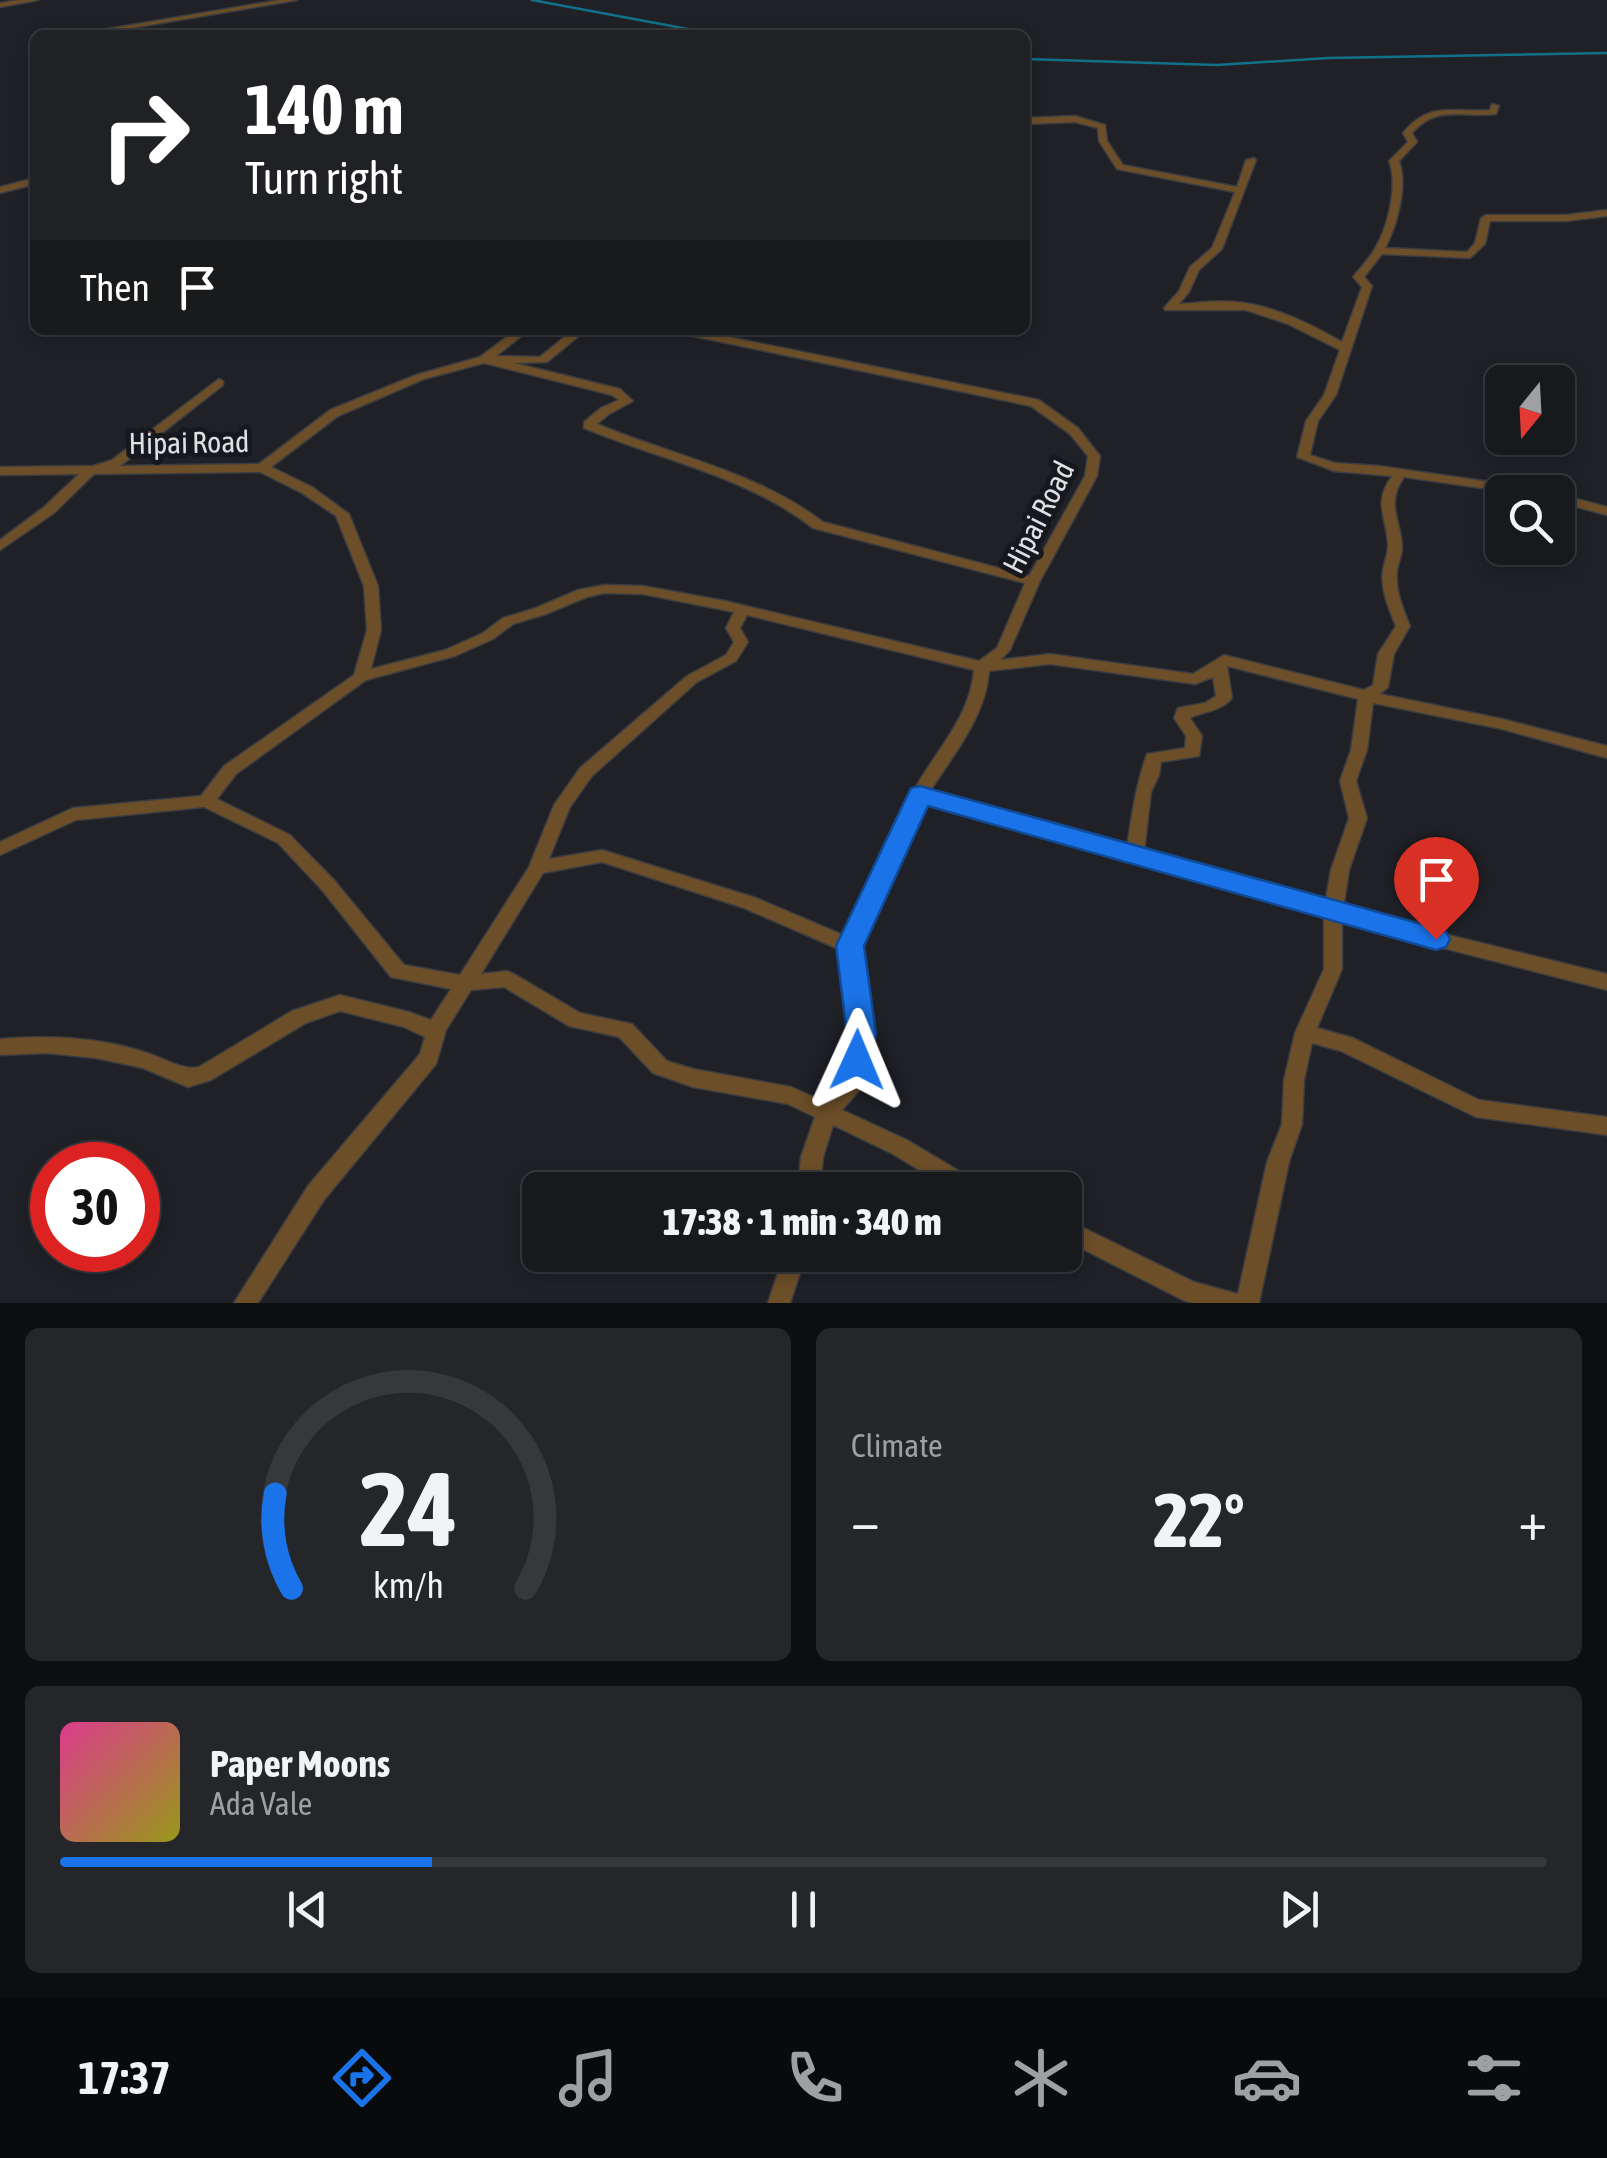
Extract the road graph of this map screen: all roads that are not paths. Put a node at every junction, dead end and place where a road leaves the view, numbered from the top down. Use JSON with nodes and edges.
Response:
{"nodes":[{"id":1,"x":34,"y":0,"type":"edge"},
{"id":2,"x":292,"y":0,"type":"edge"},
{"id":3,"x":0,"y":5,"type":"edge"},
{"id":4,"x":70,"y":24,"type":"dead end"},
{"id":5,"x":72,"y":30,"type":"edge"},
{"id":6,"x":105,"y":30,"type":"edge"},
{"id":7,"x":1496,"y":106,"type":"dead end"},
{"id":8,"x":1030,"y":121,"type":"edge"},
{"id":9,"x":1251,"y":160,"type":"dead end"},
{"id":10,"x":30,"y":182,"type":"edge"},
{"id":11,"x":0,"y":190,"type":"edge"},
{"id":12,"x":1240,"y":190,"type":"junction"},
{"id":13,"x":1607,"y":213,"type":"edge"},
{"id":14,"x":1381,"y":251,"type":"junction"},
{"id":15,"x":516,"y":335,"type":"edge"},
{"id":16,"x":574,"y":335,"type":"edge"},
{"id":17,"x":703,"y":335,"type":"edge"},
{"id":18,"x":1346,"y":349,"type":"junction"},
{"id":19,"x":484,"y":359,"type":"junction"},
{"id":20,"x":218,"y":383,"type":"dead end"},
{"id":21,"x":262,"y":468,"type":"junction"},
{"id":22,"x":0,"y":471,"type":"edge"},
{"id":23,"x":90,"y":471,"type":"junction"},
{"id":24,"x":1401,"y":473,"type":"junction"},
{"id":25,"x":1485,"y":485,"type":"edge"},
{"id":26,"x":1575,"y":503,"type":"edge"},
{"id":27,"x":1607,"y":512,"type":"edge"},
{"id":28,"x":0,"y":546,"type":"edge"},
{"id":29,"x":1032,"y":581,"type":"junction"},
{"id":30,"x":743,"y":609,"type":"junction"},
{"id":31,"x":1219,"y":666,"type":"junction"},
{"id":32,"x":982,"y":668,"type":"junction"},
{"id":33,"x":361,"y":676,"type":"junction"},
{"id":34,"x":1366,"y":696,"type":"junction"},
{"id":35,"x":1607,"y":752,"type":"edge"},
{"id":36,"x":920,"y":794,"type":"junction"},
{"id":37,"x":206,"y":801,"type":"junction"},
{"id":38,"x":0,"y":848,"type":"edge"},
{"id":39,"x":1135,"y":856,"type":"junction"},
{"id":40,"x":536,"y":868,"type":"junction"},
{"id":41,"x":1332,"y":913,"type":"junction"},
{"id":42,"x":850,"y":946,"type":"junction"},
{"id":43,"x":1607,"y":982,"type":"edge"},
{"id":44,"x":463,"y":983,"type":"junction"},
{"id":45,"x":436,"y":1028,"type":"junction"},
{"id":46,"x":1305,"y":1033,"type":"junction"},
{"id":47,"x":0,"y":1047,"type":"edge"},
{"id":48,"x":827,"y":1112,"type":"junction"},
{"id":49,"x":1607,"y":1126,"type":"edge"},
{"id":50,"x":811,"y":1172,"type":"edge"},
{"id":51,"x":942,"y":1172,"type":"edge"},
{"id":52,"x":1082,"y":1238,"type":"edge"},
{"id":53,"x":789,"y":1272,"type":"edge"},
{"id":54,"x":244,"y":1303,"type":"edge"},
{"id":55,"x":779,"y":1303,"type":"edge"},
{"id":56,"x":1233,"y":1303,"type":"edge"},
{"id":57,"x":1248,"y":1303,"type":"edge"}],
"edges":[{"from":1,"to":3,"type":"street"},
{"from":2,"to":6,"type":"street"},
{"from":4,"to":5,"type":"street"},
{"from":7,"to":14,"type":"street"},
{"from":8,"to":12,"type":"street"},
{"from":9,"to":12,"type":"street"},
{"from":10,"to":11,"type":"street"},
{"from":12,"to":18,"type":"street"},
{"from":13,"to":14,"type":"street"},
{"from":14,"to":18,"type":"street"},
{"from":15,"to":19,"type":"street"},
{"from":16,"to":19,"type":"street","name":"Hipai Road"},
{"from":17,"to":29,"type":"street","name":"Hipai Road"},
{"from":18,"to":24,"type":"street"},
{"from":19,"to":21,"type":"street","name":"Hipai Road"},
{"from":19,"to":29,"type":"street"},
{"from":20,"to":23,"type":"street"},
{"from":21,"to":23,"type":"street","name":"Hipai Road"},
{"from":21,"to":33,"type":"street"},
{"from":22,"to":23,"type":"street","name":"Hipai Road"},
{"from":23,"to":28,"type":"street"},
{"from":24,"to":25,"type":"street"},
{"from":24,"to":34,"type":"street"},
{"from":26,"to":27,"type":"street"},
{"from":29,"to":32,"type":"street","name":"Hipai Road"},
{"from":30,"to":32,"type":"street"},
{"from":30,"to":33,"type":"street"},
{"from":30,"to":40,"type":"street"},
{"from":31,"to":32,"type":"street"},
{"from":31,"to":34,"type":"street"},
{"from":31,"to":39,"type":"street"},
{"from":32,"to":36,"type":"street","name":"Hipai Road"},
{"from":33,"to":37,"type":"street"},
{"from":34,"to":35,"type":"street"},
{"from":34,"to":41,"type":"street"},
{"from":36,"to":39,"type":"street"},
{"from":36,"to":42,"type":"street","name":"Hipai Road"},
{"from":37,"to":38,"type":"street"},
{"from":37,"to":44,"type":"street"},
{"from":39,"to":41,"type":"street"},
{"from":40,"to":42,"type":"street"},
{"from":40,"to":44,"type":"street"},
{"from":41,"to":43,"type":"street"},
{"from":41,"to":46,"type":"street"},
{"from":42,"to":48,"type":"street"},
{"from":44,"to":45,"type":"street"},
{"from":44,"to":48,"type":"street"},
{"from":45,"to":47,"type":"street"},
{"from":45,"to":54,"type":"street"},
{"from":46,"to":49,"type":"street"},
{"from":46,"to":57,"type":"street"},
{"from":48,"to":50,"type":"street"},
{"from":48,"to":51,"type":"street"},
{"from":52,"to":56,"type":"street"},
{"from":53,"to":55,"type":"street"}]}
